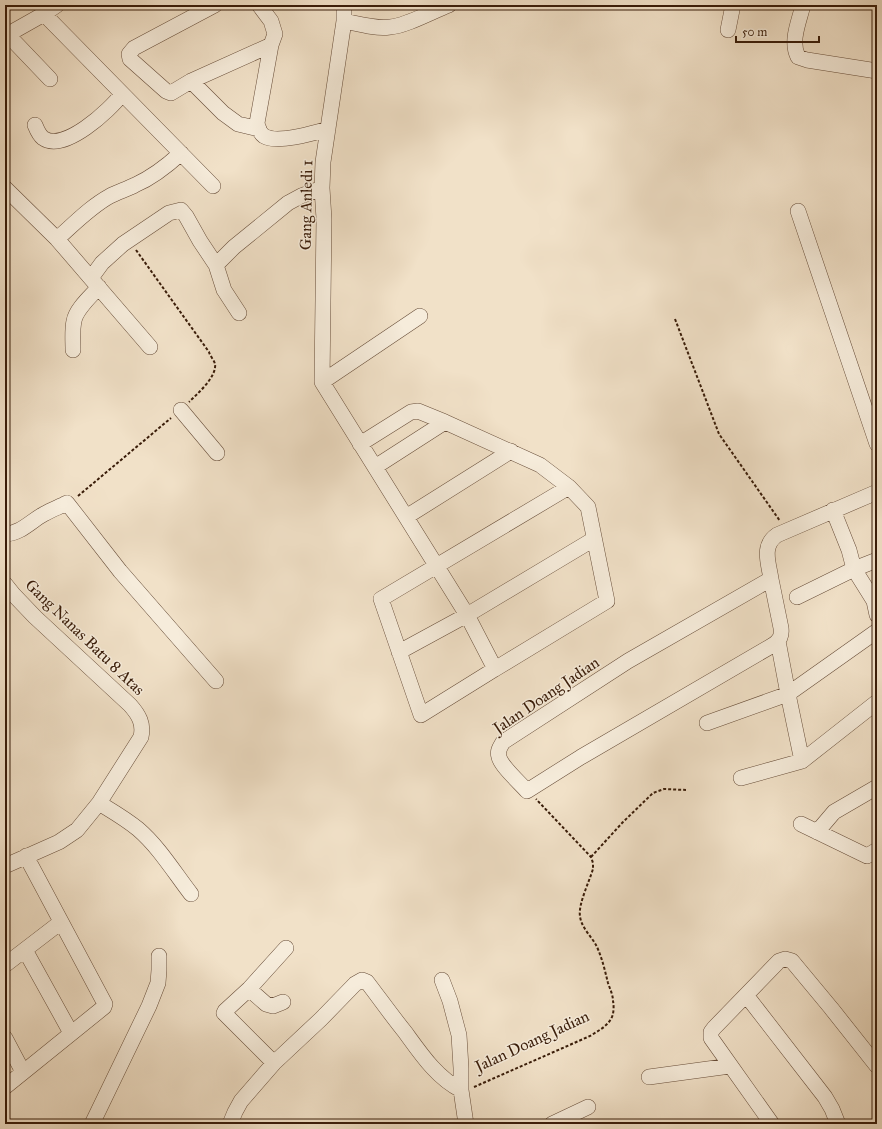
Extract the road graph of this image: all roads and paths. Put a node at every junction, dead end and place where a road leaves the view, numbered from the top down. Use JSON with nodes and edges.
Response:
{"nodes":[{"id":1,"x":57,"y":5,"type":"edge"},
{"id":2,"x":215,"y":5,"type":"edge"},
{"id":3,"x":259,"y":5,"type":"edge"},
{"id":4,"x":344,"y":5,"type":"edge"},
{"id":5,"x":449,"y":5,"type":"edge"},
{"id":6,"x":733,"y":5,"type":"edge"},
{"id":7,"x":803,"y":5,"type":"edge"},
{"id":8,"x":44,"y":14,"type":"junction"},
{"id":9,"x":344,"y":21,"type":"junction"},
{"id":10,"x":728,"y":30,"type":"dead end"},
{"id":11,"x":6,"y":35,"type":"edge"},
{"id":12,"x":271,"y":45,"type":"junction"},
{"id":13,"x":877,"y":71,"type":"edge"},
{"id":14,"x":50,"y":79,"type":"dead end"},
{"id":15,"x":191,"y":81,"type":"junction"},
{"id":16,"x":122,"y":94,"type":"junction"},
{"id":17,"x":35,"y":125,"type":"dead end"},
{"id":18,"x":259,"y":129,"type":"junction"},
{"id":19,"x":328,"y":129,"type":"junction"},
{"id":20,"x":180,"y":153,"type":"junction"},
{"id":21,"x":213,"y":186,"type":"dead end"},
{"id":22,"x":5,"y":188,"type":"edge"},
{"id":23,"x":322,"y":188,"type":"junction"},
{"id":24,"x":798,"y":212,"type":"dead end"},
{"id":25,"x":57,"y":239,"type":"junction"},
{"id":26,"x":129,"y":240,"type":"junction"},
{"id":27,"x":216,"y":265,"type":"junction"},
{"id":28,"x":95,"y":283,"type":"junction"},
{"id":29,"x":239,"y":313,"type":"dead end"},
{"id":30,"x":420,"y":316,"type":"dead end"},
{"id":31,"x":675,"y":319,"type":"dead end"},
{"id":32,"x":150,"y":347,"type":"dead end"},
{"id":33,"x":73,"y":350,"type":"dead end"},
{"id":34,"x":322,"y":382,"type":"junction"},
{"id":35,"x":181,"y":410,"type":"junction"},
{"id":36,"x":445,"y":422,"type":"junction"},
{"id":37,"x":360,"y":444,"type":"junction"},
{"id":38,"x":877,"y":444,"type":"edge"},
{"id":39,"x":511,"y":451,"type":"junction"},
{"id":40,"x":217,"y":453,"type":"dead end"},
{"id":41,"x":375,"y":467,"type":"junction"},
{"id":42,"x":570,"y":487,"type":"junction"},
{"id":43,"x":877,"y":492,"type":"edge"},
{"id":44,"x":66,"y":503,"type":"junction"},
{"id":45,"x":833,"y":510,"type":"junction"},
{"id":46,"x":406,"y":517,"type":"junction"},
{"id":47,"x":781,"y":523,"type":"dead end"},
{"id":48,"x":5,"y":534,"type":"edge"},
{"id":49,"x":594,"y":540,"type":"junction"},
{"id":50,"x":877,"y":560,"type":"edge"},
{"id":51,"x":436,"y":566,"type":"junction"},
{"id":52,"x":854,"y":570,"type":"junction"},
{"id":53,"x":772,"y":579,"type":"junction"},
{"id":54,"x":5,"y":584,"type":"edge"},
{"id":55,"x":797,"y":596,"type":"dead end"},
{"id":56,"x":876,"y":605,"type":"edge"},
{"id":57,"x":467,"y":615,"type":"junction"},
{"id":58,"x":877,"y":631,"type":"edge"},
{"id":59,"x":778,"y":641,"type":"junction"},
{"id":60,"x":399,"y":652,"type":"junction"},
{"id":61,"x":495,"y":669,"type":"junction"},
{"id":62,"x":216,"y":681,"type":"dead end"},
{"id":63,"x":788,"y":694,"type":"junction"},
{"id":64,"x":877,"y":702,"type":"edge"},
{"id":65,"x":707,"y":723,"type":"dead end"},
{"id":66,"x":802,"y":761,"type":"junction"},
{"id":67,"x":741,"y":778,"type":"dead end"},
{"id":68,"x":877,"y":787,"type":"edge"},
{"id":69,"x":686,"y":790,"type":"dead end"},
{"id":70,"x":527,"y":791,"type":"junction"},
{"id":71,"x":99,"y":803,"type":"junction"},
{"id":72,"x":801,"y":824,"type":"dead end"},
{"id":73,"x":817,"y":832,"type":"junction"},
{"id":74,"x":877,"y":850,"type":"edge"},
{"id":75,"x":26,"y":856,"type":"junction"},
{"id":76,"x":591,"y":857,"type":"junction"},
{"id":77,"x":5,"y":866,"type":"edge"},
{"id":78,"x":190,"y":894,"type":"dead end"},
{"id":79,"x":61,"y":922,"type":"junction"},
{"id":80,"x":286,"y":948,"type":"dead end"},
{"id":81,"x":25,"y":950,"type":"junction"},
{"id":82,"x":159,"y":956,"type":"dead end"},
{"id":83,"x":5,"y":964,"type":"edge"},
{"id":84,"x":442,"y":980,"type":"dead end"},
{"id":85,"x":249,"y":988,"type":"junction"},
{"id":86,"x":746,"y":995,"type":"junction"},
{"id":87,"x":283,"y":1002,"type":"dead end"},
{"id":88,"x":71,"y":1033,"type":"junction"},
{"id":89,"x":5,"y":1038,"type":"edge"},
{"id":90,"x":274,"y":1063,"type":"junction"},
{"id":91,"x":730,"y":1066,"type":"junction"},
{"id":92,"x":877,"y":1066,"type":"edge"},
{"id":93,"x":23,"y":1072,"type":"junction"},
{"id":94,"x":649,"y":1077,"type":"dead end"},
{"id":95,"x":6,"y":1084,"type":"edge"},
{"id":96,"x":462,"y":1091,"type":"junction"},
{"id":97,"x":588,"y":1107,"type":"dead end"},
{"id":98,"x":92,"y":1124,"type":"edge"},
{"id":99,"x":230,"y":1124,"type":"edge"},
{"id":100,"x":466,"y":1124,"type":"edge"},
{"id":101,"x":552,"y":1124,"type":"edge"},
{"id":102,"x":769,"y":1124,"type":"edge"},
{"id":103,"x":838,"y":1124,"type":"edge"}],
"edges":[{"from":1,"to":8,"type":"street"},
{"from":2,"to":15,"type":"street"},
{"from":3,"to":12,"type":"street"},
{"from":4,"to":9,"type":"street","name":"Gang Anledi 1"},
{"from":5,"to":9,"type":"street"},
{"from":6,"to":10,"type":"street"},
{"from":7,"to":13,"type":"street"},
{"from":8,"to":11,"type":"street"},
{"from":8,"to":16,"type":"street"},
{"from":9,"to":19,"type":"street","name":"Gang Anledi 1"},
{"from":11,"to":14,"type":"street"},
{"from":12,"to":15,"type":"street"},
{"from":12,"to":18,"type":"street"},
{"from":15,"to":18,"type":"street"},
{"from":16,"to":17,"type":"street"},
{"from":16,"to":20,"type":"street"},
{"from":18,"to":19,"type":"street"},
{"from":19,"to":23,"type":"street","name":"Gang Anledi 1"},
{"from":20,"to":21,"type":"street"},
{"from":20,"to":25,"type":"street"},
{"from":22,"to":25,"type":"street"},
{"from":23,"to":27,"type":"street"},
{"from":23,"to":34,"type":"street","name":"Gang Anledi 1"},
{"from":24,"to":38,"type":"street"},
{"from":25,"to":28,"type":"street"},
{"from":26,"to":27,"type":"street"},
{"from":26,"to":28,"type":"street"},
{"from":26,"to":35,"type":"path"},
{"from":27,"to":29,"type":"street"},
{"from":28,"to":32,"type":"street"},
{"from":28,"to":33,"type":"street"},
{"from":30,"to":34,"type":"street"},
{"from":31,"to":47,"type":"path"},
{"from":34,"to":37,"type":"street"},
{"from":35,"to":40,"type":"street"},
{"from":35,"to":44,"type":"path"},
{"from":36,"to":37,"type":"street"},
{"from":36,"to":39,"type":"street"},
{"from":36,"to":41,"type":"street"},
{"from":37,"to":41,"type":"street"},
{"from":39,"to":42,"type":"street"},
{"from":39,"to":46,"type":"street"},
{"from":41,"to":46,"type":"street"},
{"from":42,"to":49,"type":"street"},
{"from":42,"to":51,"type":"street"},
{"from":43,"to":45,"type":"street"},
{"from":44,"to":48,"type":"street"},
{"from":44,"to":62,"type":"street"},
{"from":45,"to":52,"type":"street"},
{"from":45,"to":53,"type":"street"},
{"from":46,"to":51,"type":"street"},
{"from":49,"to":57,"type":"street"},
{"from":49,"to":61,"type":"street"},
{"from":50,"to":52,"type":"street"},
{"from":51,"to":57,"type":"street"},
{"from":51,"to":60,"type":"street"},
{"from":52,"to":55,"type":"street"},
{"from":52,"to":56,"type":"street"},
{"from":53,"to":59,"type":"street"},
{"from":53,"to":70,"type":"street","name":"Jalan Doang Jadian"},
{"from":54,"to":71,"type":"street","name":"Gang Nanas Batu 8 Atas"},
{"from":57,"to":60,"type":"street"},
{"from":57,"to":61,"type":"street"},
{"from":58,"to":63,"type":"street"},
{"from":59,"to":63,"type":"street"},
{"from":59,"to":70,"type":"street"},
{"from":60,"to":61,"type":"street"},
{"from":63,"to":65,"type":"street"},
{"from":63,"to":66,"type":"street"},
{"from":64,"to":66,"type":"street"},
{"from":66,"to":67,"type":"street"},
{"from":68,"to":73,"type":"street"},
{"from":69,"to":76,"type":"path"},
{"from":70,"to":76,"type":"path"},
{"from":71,"to":75,"type":"street","name":"Gang Nanas Batu 8 Atas"},
{"from":71,"to":78,"type":"street"},
{"from":72,"to":73,"type":"street"},
{"from":73,"to":74,"type":"street"},
{"from":75,"to":77,"type":"street","name":"Gang Nanas Batu 8 Atas"},
{"from":75,"to":79,"type":"street"},
{"from":76,"to":96,"type":"path","name":"Jalan Doang Jadian"},
{"from":79,"to":81,"type":"street"},
{"from":79,"to":88,"type":"street"},
{"from":80,"to":85,"type":"street"},
{"from":81,"to":83,"type":"street"},
{"from":81,"to":88,"type":"street"},
{"from":82,"to":98,"type":"street"},
{"from":84,"to":96,"type":"street"},
{"from":85,"to":87,"type":"street"},
{"from":85,"to":90,"type":"street"},
{"from":86,"to":91,"type":"street"},
{"from":86,"to":92,"type":"street"},
{"from":86,"to":103,"type":"street"},
{"from":88,"to":93,"type":"street"},
{"from":89,"to":93,"type":"street"},
{"from":90,"to":96,"type":"street"},
{"from":90,"to":99,"type":"street"},
{"from":91,"to":94,"type":"street"},
{"from":91,"to":102,"type":"street"},
{"from":93,"to":95,"type":"street"},
{"from":96,"to":100,"type":"street"},
{"from":97,"to":101,"type":"street"}]}
